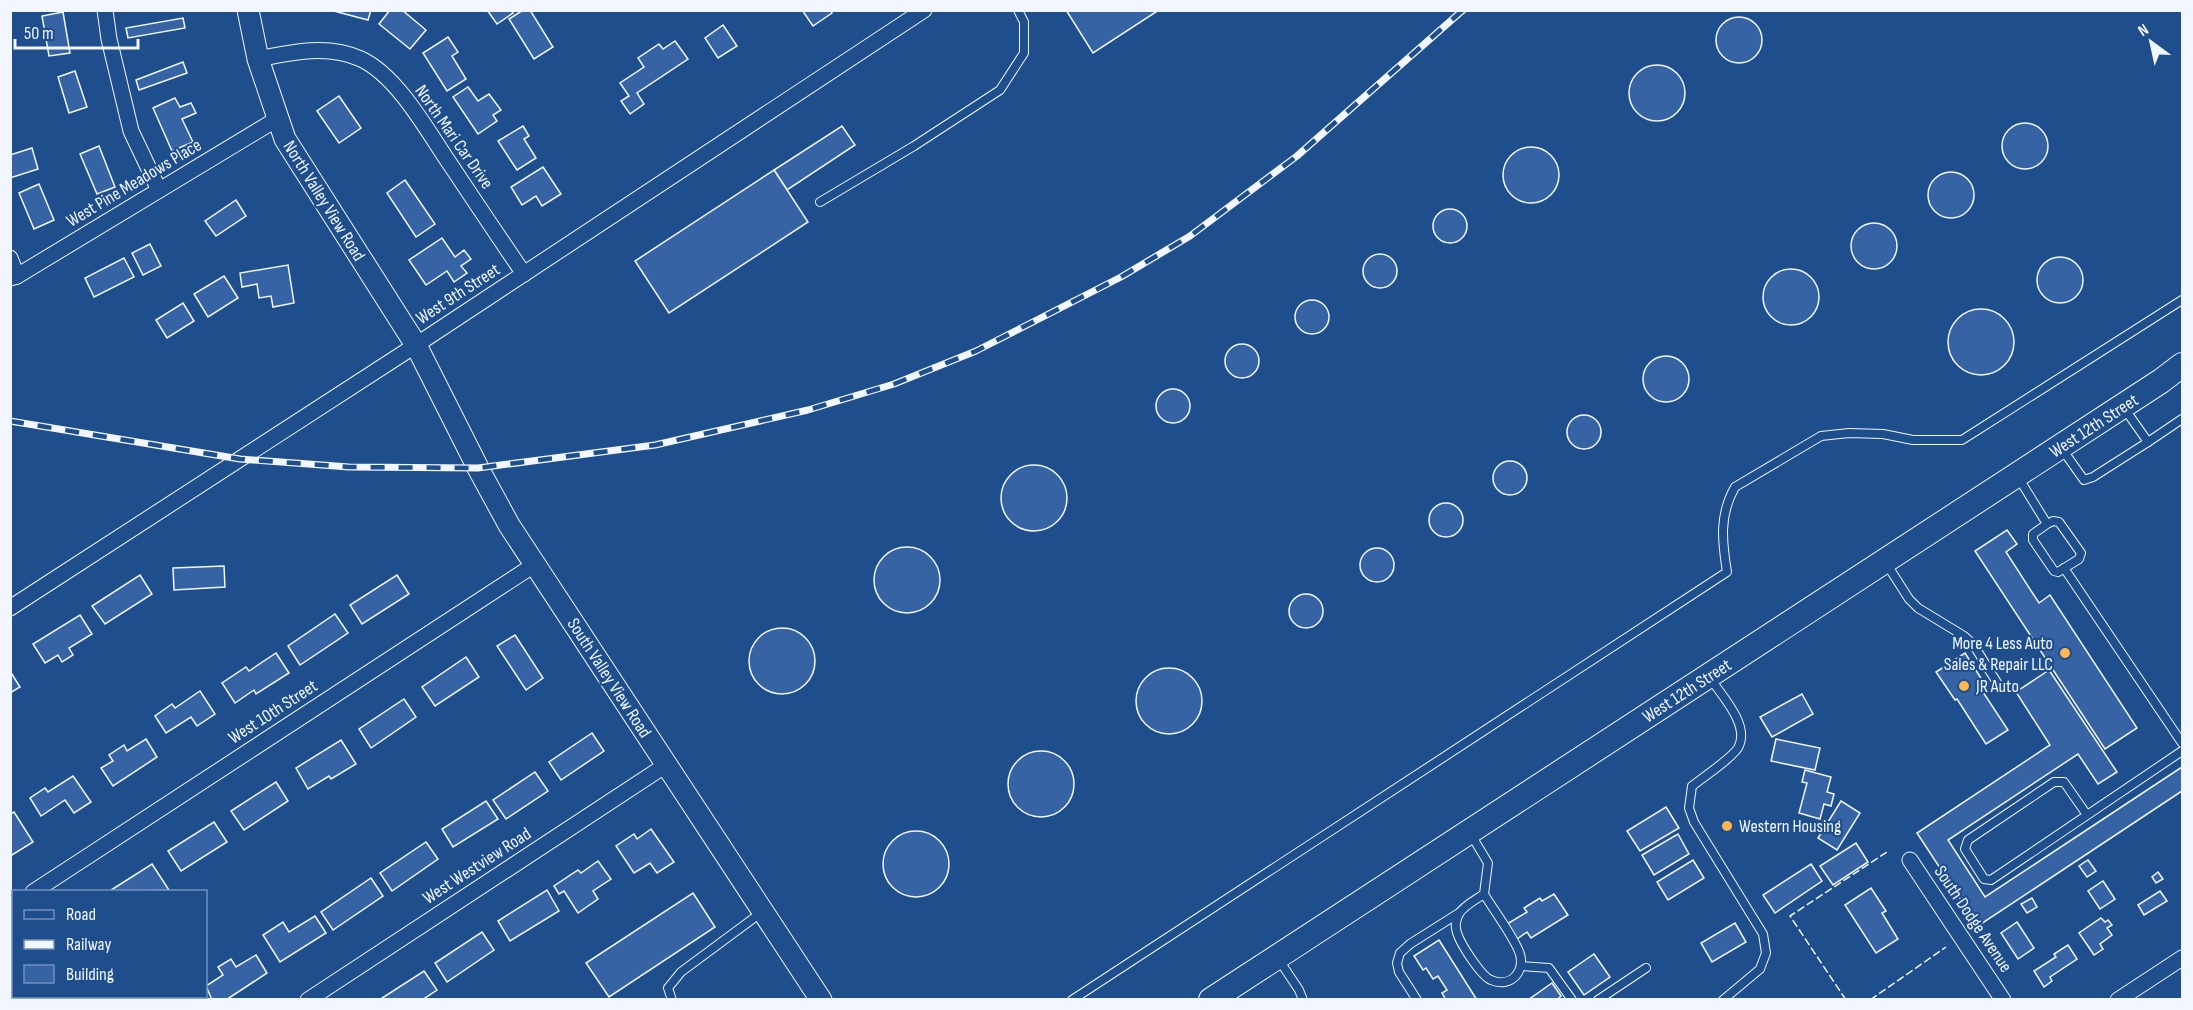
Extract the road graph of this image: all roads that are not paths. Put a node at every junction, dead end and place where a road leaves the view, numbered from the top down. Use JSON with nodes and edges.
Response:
{"nodes":[{"id":1,"x":105,"y":10,"type":"edge"},
{"id":2,"x":248,"y":10,"type":"edge"},
{"id":3,"x":924,"y":10,"type":"edge"},
{"id":4,"x":1018,"y":10,"type":"edge"},
{"id":5,"x":258,"y":60,"type":"junction"},
{"id":6,"x":277,"y":119,"type":"junction"},
{"id":7,"x":159,"y":190,"type":"junction"},
{"id":8,"x":820,"y":202,"type":"dead end"},
{"id":9,"x":10,"y":258,"type":"edge"},
{"id":10,"x":524,"y":274,"type":"junction"},
{"id":11,"x":14,"y":277,"type":"edge"},
{"id":12,"x":2182,"y":300,"type":"edge"},
{"id":13,"x":416,"y":345,"type":"junction"},
{"id":14,"x":2182,"y":365,"type":"edge"},
{"id":15,"x":2172,"y":376,"type":"edge"},
{"id":16,"x":2123,"y":406,"type":"junction"},
{"id":17,"x":2182,"y":419,"type":"edge"},
{"id":18,"x":2148,"y":442,"type":"junction"},
{"id":19,"x":2061,"y":447,"type":"junction"},
{"id":20,"x":2017,"y":476,"type":"junction"},
{"id":21,"x":2048,"y":524,"type":"junction"},
{"id":22,"x":1885,"y":562,"type":"junction"},
{"id":23,"x":534,"y":565,"type":"junction"},
{"id":24,"x":2064,"y":568,"type":"junction"},
{"id":25,"x":10,"y":608,"type":"edge"},
{"id":26,"x":1709,"y":676,"type":"junction"},
{"id":27,"x":2001,"y":689,"type":"dead end"},
{"id":28,"x":2182,"y":743,"type":"edge"},
{"id":29,"x":2182,"y":751,"type":"edge"},
{"id":30,"x":666,"y":765,"type":"junction"},
{"id":31,"x":2087,"y":815,"type":"junction"},
{"id":32,"x":1469,"y":832,"type":"junction"},
{"id":33,"x":1910,"y":860,"type":"dead end"},
{"id":34,"x":35,"y":890,"type":"edge"},
{"id":35,"x":1484,"y":894,"type":"junction"},
{"id":36,"x":763,"y":912,"type":"junction"},
{"id":37,"x":1459,"y":913,"type":"junction"},
{"id":38,"x":1277,"y":957,"type":"junction"},
{"id":39,"x":2182,"y":957,"type":"edge"},
{"id":40,"x":1522,"y":966,"type":"junction"},
{"id":41,"x":1646,"y":968,"type":"dead end"},
{"id":42,"x":1219,"y":997,"type":"edge"},
{"id":43,"x":308,"y":999,"type":"edge"},
{"id":44,"x":672,"y":999,"type":"edge"},
{"id":45,"x":821,"y":999,"type":"edge"},
{"id":46,"x":1072,"y":999,"type":"edge"},
{"id":47,"x":1303,"y":999,"type":"edge"},
{"id":48,"x":1417,"y":999,"type":"edge"},
{"id":49,"x":1572,"y":999,"type":"edge"},
{"id":50,"x":1598,"y":999,"type":"edge"},
{"id":51,"x":1723,"y":999,"type":"edge"},
{"id":52,"x":2002,"y":999,"type":"edge"},
{"id":53,"x":2118,"y":999,"type":"edge"}],
"edges":[{"from":1,"to":7,"type":"street"},
{"from":2,"to":5,"type":"street","name":"North Valley View Road"},
{"from":3,"to":10,"type":"street","name":"West 9th Street"},
{"from":4,"to":8,"type":"lane"},
{"from":5,"to":6,"type":"street","name":"North Valley View Road"},
{"from":5,"to":10,"type":"street","name":"North Mari Car Drive"},
{"from":6,"to":7,"type":"street","name":"West Pine Meadows Place"},
{"from":6,"to":13,"type":"street","name":"North Valley View Road"},
{"from":7,"to":11,"type":"street","name":"West Pine Meadows Place"},
{"from":9,"to":11,"type":"street"},
{"from":10,"to":13,"type":"street","name":"West 9th Street"},
{"from":12,"to":46,"type":"lane"},
{"from":13,"to":23,"type":"street","name":"South Valley View Road"},
{"from":13,"to":25,"type":"street","name":"West 9th Street"},
{"from":14,"to":15,"type":"main road","name":"West 12th Street"},
{"from":15,"to":16,"type":"main road","name":"West 12th Street"},
{"from":16,"to":18,"type":"lane"},
{"from":16,"to":19,"type":"main road","name":"West 12th Street"},
{"from":17,"to":18,"type":"lane"},
{"from":18,"to":19,"type":"lane"},
{"from":19,"to":20,"type":"main road","name":"West 12th Street"},
{"from":20,"to":21,"type":"lane"},
{"from":20,"to":22,"type":"main road","name":"West 12th Street"},
{"from":21,"to":24,"type":"lane"},
{"from":21,"to":24,"type":"lane"},
{"from":22,"to":26,"type":"main road","name":"West 12th Street"},
{"from":22,"to":27,"type":"lane"},
{"from":23,"to":30,"type":"street","name":"South Valley View Road"},
{"from":23,"to":34,"type":"street","name":"West 10th Street"},
{"from":24,"to":28,"type":"lane"},
{"from":26,"to":32,"type":"main road","name":"West 12th Street"},
{"from":26,"to":51,"type":"lane"},
{"from":29,"to":31,"type":"lane"},
{"from":30,"to":36,"type":"street","name":"South Valley View Road"},
{"from":30,"to":43,"type":"street","name":"West Westview Road"},
{"from":31,"to":31,"type":"lane"},
{"from":32,"to":35,"type":"lane"},
{"from":32,"to":38,"type":"main road","name":"West 12th Street"},
{"from":33,"to":52,"type":"street","name":"South Dodge Avenue"},
{"from":35,"to":37,"type":"lane"},
{"from":35,"to":40,"type":"lane"},
{"from":36,"to":44,"type":"lane"},
{"from":36,"to":45,"type":"street","name":"South Valley View Road"},
{"from":37,"to":40,"type":"lane"},
{"from":37,"to":48,"type":"lane"},
{"from":38,"to":42,"type":"main road","name":"West 12th Street"},
{"from":38,"to":47,"type":"lane"},
{"from":39,"to":53,"type":"street"},
{"from":40,"to":49,"type":"lane"},
{"from":41,"to":50,"type":"lane"}]}
